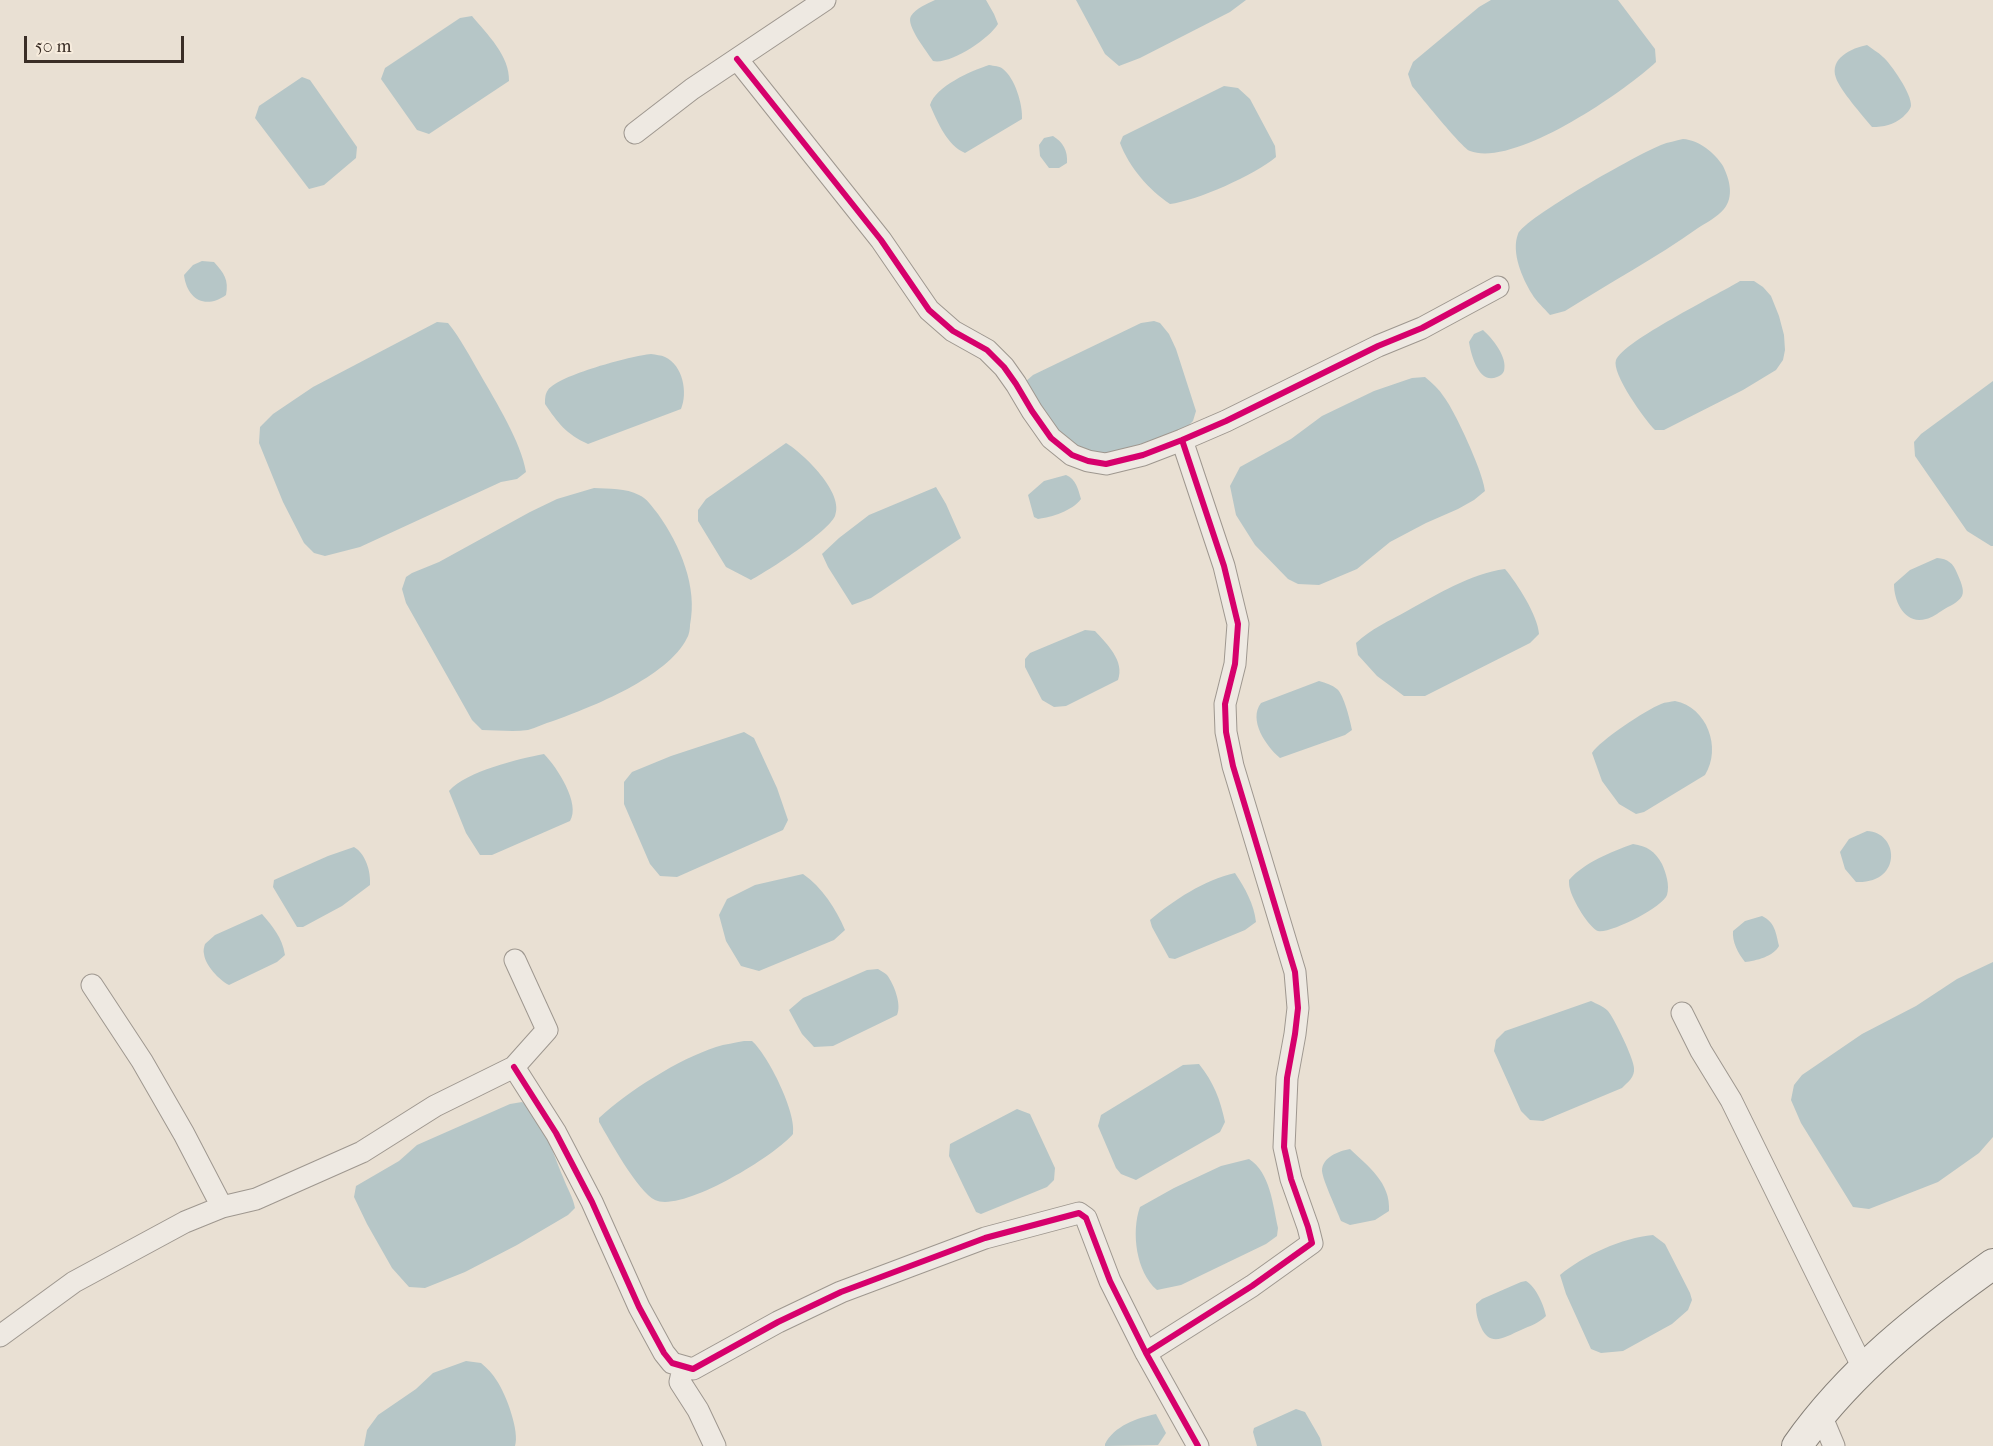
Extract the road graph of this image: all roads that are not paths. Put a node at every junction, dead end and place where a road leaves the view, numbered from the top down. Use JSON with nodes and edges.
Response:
{"nodes":[{"id":1,"x":825,"y":0,"type":"edge"},
{"id":2,"x":737,"y":59,"type":"junction"},
{"id":3,"x":635,"y":133,"type":"dead end"},
{"id":4,"x":1498,"y":287,"type":"dead end"},
{"id":5,"x":1182,"y":440,"type":"junction"},
{"id":6,"x":515,"y":960,"type":"dead end"},
{"id":7,"x":92,"y":985,"type":"dead end"},
{"id":8,"x":1682,"y":1013,"type":"dead end"},
{"id":9,"x":514,"y":1067,"type":"junction"},
{"id":10,"x":222,"y":1206,"type":"junction"},
{"id":11,"x":1993,"y":1263,"type":"edge"},
{"id":12,"x":0,"y":1336,"type":"edge"},
{"id":13,"x":1146,"y":1353,"type":"junction"},
{"id":14,"x":683,"y":1368,"type":"junction"},
{"id":15,"x":1863,"y":1368,"type":"junction"},
{"id":16,"x":1821,"y":1415,"type":"junction"},
{"id":17,"x":715,"y":1446,"type":"edge"},
{"id":18,"x":1198,"y":1446,"type":"edge"},
{"id":19,"x":1797,"y":1446,"type":"edge"},
{"id":20,"x":1834,"y":1446,"type":"edge"}],
"edges":[{"from":1,"to":2,"type":"street"},
{"from":2,"to":3,"type":"street"},
{"from":2,"to":5,"type":"street"},
{"from":4,"to":5,"type":"street"},
{"from":5,"to":13,"type":"street"},
{"from":6,"to":9,"type":"street"},
{"from":7,"to":10,"type":"street"},
{"from":8,"to":15,"type":"street"},
{"from":9,"to":10,"type":"street"},
{"from":9,"to":14,"type":"street"},
{"from":10,"to":12,"type":"street"},
{"from":11,"to":15,"type":"main road"},
{"from":13,"to":14,"type":"street"},
{"from":13,"to":18,"type":"street"},
{"from":14,"to":17,"type":"street"},
{"from":15,"to":16,"type":"main road"},
{"from":16,"to":19,"type":"main road"},
{"from":16,"to":20,"type":"street"}]}
